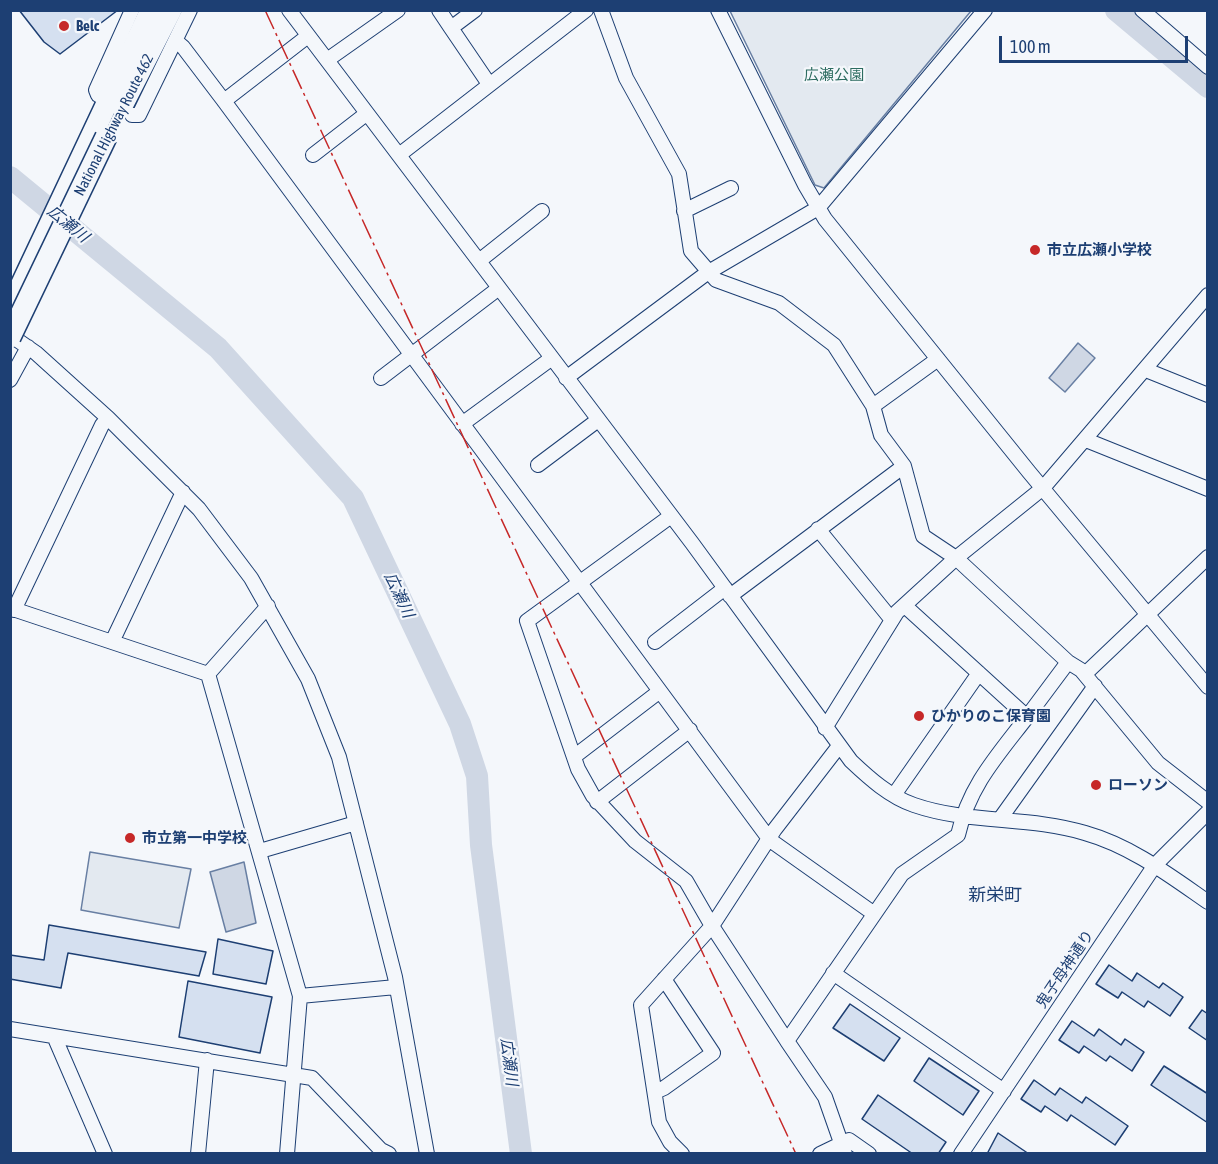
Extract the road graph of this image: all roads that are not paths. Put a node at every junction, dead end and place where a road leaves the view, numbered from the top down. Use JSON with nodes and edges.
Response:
{"nodes":[{"id":1,"x":132,"y":10,"type":"edge"},
{"id":2,"x":151,"y":10,"type":"edge"},
{"id":3,"x":171,"y":10,"type":"edge"},
{"id":4,"x":190,"y":10,"type":"edge"},
{"id":5,"x":289,"y":10,"type":"edge"},
{"id":6,"x":398,"y":10,"type":"edge"},
{"id":7,"x":439,"y":10,"type":"edge"},
{"id":8,"x":475,"y":10,"type":"edge"},
{"id":9,"x":601,"y":10,"type":"edge"},
{"id":10,"x":718,"y":10,"type":"edge"},
{"id":11,"x":985,"y":10,"type":"edge"},
{"id":12,"x":1142,"y":10,"type":"edge"},
{"id":13,"x":584,"y":11,"type":"edge"},
{"id":14,"x":451,"y":28,"type":"junction"},
{"id":15,"x":308,"y":36,"type":"junction"},
{"id":16,"x":176,"y":40,"type":"junction"},
{"id":17,"x":327,"y":60,"type":"junction"},
{"id":18,"x":1208,"y":67,"type":"edge"},
{"id":19,"x":489,"y":84,"type":"junction"},
{"id":20,"x":98,"y":95,"type":"dead end"},
{"id":21,"x":224,"y":101,"type":"junction"},
{"id":22,"x":366,"y":114,"type":"junction"},
{"id":23,"x":132,"y":115,"type":"dead end"},
{"id":24,"x":101,"y":134,"type":"junction"},
{"id":25,"x":313,"y":155,"type":"dead end"},
{"id":26,"x":399,"y":155,"type":"junction"},
{"id":27,"x":731,"y":188,"type":"dead end"},
{"id":28,"x":818,"y":208,"type":"junction"},
{"id":29,"x":542,"y":211,"type":"dead end"},
{"id":30,"x":684,"y":211,"type":"junction"},
{"id":31,"x":479,"y":261,"type":"junction"},
{"id":32,"x":707,"y":273,"type":"junction"},
{"id":33,"x":499,"y":288,"type":"junction"},
{"id":34,"x":1208,"y":295,"type":"edge"},
{"id":35,"x":10,"y":309,"type":"edge"},
{"id":36,"x":16,"y":340,"type":"edge"},
{"id":37,"x":411,"y":355,"type":"junction"},
{"id":38,"x":552,"y":358,"type":"junction"},
{"id":39,"x":938,"y":359,"type":"junction"},
{"id":40,"x":1146,"y":370,"type":"junction"},
{"id":41,"x":381,"y":378,"type":"dead end"},
{"id":42,"x":566,"y":378,"type":"junction"},
{"id":43,"x":10,"y":380,"type":"edge"},
{"id":44,"x":1208,"y":394,"type":"edge"},
{"id":45,"x":873,"y":406,"type":"junction"},
{"id":46,"x":108,"y":418,"type":"junction"},
{"id":47,"x":598,"y":420,"type":"junction"},
{"id":48,"x":462,"y":423,"type":"junction"},
{"id":49,"x":1086,"y":440,"type":"junction"},
{"id":50,"x":538,"y":465,"type":"dead end"},
{"id":51,"x":904,"y":466,"type":"junction"},
{"id":52,"x":1043,"y":488,"type":"junction"},
{"id":53,"x":1208,"y":489,"type":"edge"},
{"id":54,"x":183,"y":492,"type":"junction"},
{"id":55,"x":671,"y":516,"type":"junction"},
{"id":56,"x":818,"y":529,"type":"junction"},
{"id":57,"x":1208,"y":557,"type":"edge"},
{"id":58,"x":956,"y":558,"type":"junction"},
{"id":59,"x":580,"y":583,"type":"junction"},
{"id":60,"x":728,"y":592,"type":"junction"},
{"id":61,"x":268,"y":606,"type":"junction"},
{"id":62,"x":905,"y":606,"type":"junction"},
{"id":63,"x":12,"y":609,"type":"edge"},
{"id":64,"x":1149,"y":616,"type":"junction"},
{"id":65,"x":892,"y":620,"type":"junction"},
{"id":66,"x":112,"y":642,"type":"junction"},
{"id":67,"x":655,"y":642,"type":"dead end"},
{"id":68,"x":1068,"y":662,"type":"junction"},
{"id":69,"x":979,"y":673,"type":"junction"},
{"id":70,"x":208,"y":674,"type":"junction"},
{"id":71,"x":1085,"y":674,"type":"junction"},
{"id":72,"x":1207,"y":685,"type":"edge"},
{"id":73,"x":1095,"y":686,"type":"junction"},
{"id":74,"x":660,"y":692,"type":"junction"},
{"id":75,"x":1027,"y":717,"type":"junction"},
{"id":76,"x":825,"y":728,"type":"junction"},
{"id":77,"x":690,"y":730,"type":"junction"},
{"id":78,"x":839,"y":746,"type":"junction"},
{"id":79,"x":575,"y":756,"type":"junction"},
{"id":80,"x":894,"y":795,"type":"junction"},
{"id":81,"x":1208,"y":801,"type":"edge"},
{"id":82,"x":597,"y":802,"type":"junction"},
{"id":83,"x":1208,"y":812,"type":"edge"},
{"id":84,"x":962,"y":815,"type":"junction"},
{"id":85,"x":1000,"y":819,"type":"junction"},
{"id":86,"x":356,"y":823,"type":"junction"},
{"id":87,"x":1194,"y":826,"type":"junction"},
{"id":88,"x":1208,"y":831,"type":"edge"},
{"id":89,"x":770,"y":840,"type":"junction"},
{"id":90,"x":260,"y":851,"type":"junction"},
{"id":91,"x":1155,"y":865,"type":"junction"},
{"id":92,"x":1208,"y":902,"type":"edge"},
{"id":93,"x":873,"y":913,"type":"junction"},
{"id":94,"x":712,"y":926,"type":"junction"},
{"id":95,"x":833,"y":974,"type":"junction"},
{"id":96,"x":664,"y":979,"type":"junction"},
{"id":97,"x":396,"y":987,"type":"junction"},
{"id":98,"x":300,"y":996,"type":"junction"},
{"id":99,"x":10,"y":1029,"type":"edge"},
{"id":100,"x":54,"y":1036,"type":"junction"},
{"id":101,"x":787,"y":1041,"type":"junction"},
{"id":102,"x":207,"y":1060,"type":"junction"},
{"id":103,"x":295,"y":1074,"type":"junction"},
{"id":104,"x":1004,"y":1091,"type":"junction"},
{"id":105,"x":655,"y":1092,"type":"junction"},
{"id":106,"x":843,"y":1149,"type":"edge"},
{"id":107,"x":383,"y":1152,"type":"edge"},
{"id":108,"x":105,"y":1154,"type":"edge"},
{"id":109,"x":198,"y":1154,"type":"edge"},
{"id":110,"x":287,"y":1154,"type":"edge"},
{"id":111,"x":427,"y":1154,"type":"edge"},
{"id":112,"x":682,"y":1154,"type":"edge"},
{"id":113,"x":820,"y":1154,"type":"edge"},
{"id":114,"x":869,"y":1154,"type":"edge"},
{"id":115,"x":961,"y":1154,"type":"edge"}],
"edges":[{"from":1,"to":20,"type":"street"},
{"from":2,"to":24,"type":"highway","name":"National Highway Route 462"},
{"from":3,"to":24,"type":"highway","name":"National Highway Route 462"},
{"from":4,"to":16,"type":"street"},
{"from":5,"to":15,"type":"street"},
{"from":6,"to":17,"type":"street"},
{"from":7,"to":14,"type":"street"},
{"from":8,"to":14,"type":"street"},
{"from":9,"to":30,"type":"street"},
{"from":10,"to":28,"type":"street"},
{"from":11,"to":28,"type":"street"},
{"from":12,"to":18,"type":"street"},
{"from":13,"to":19,"type":"street"},
{"from":14,"to":19,"type":"street"},
{"from":15,"to":17,"type":"street"},
{"from":15,"to":21,"type":"street"},
{"from":16,"to":21,"type":"street"},
{"from":16,"to":23,"type":"street"},
{"from":17,"to":22,"type":"street"},
{"from":19,"to":26,"type":"street"},
{"from":21,"to":37,"type":"street"},
{"from":22,"to":25,"type":"street"},
{"from":22,"to":26,"type":"street"},
{"from":24,"to":35,"type":"highway","name":"National Highway Route 462"},
{"from":24,"to":36,"type":"highway","name":"National Highway Route 462","bridge":true},
{"from":26,"to":31,"type":"street"},
{"from":27,"to":30,"type":"street"},
{"from":28,"to":32,"type":"street"},
{"from":28,"to":39,"type":"street"},
{"from":29,"to":31,"type":"street"},
{"from":30,"to":32,"type":"street"},
{"from":31,"to":33,"type":"street"},
{"from":32,"to":42,"type":"street"},
{"from":32,"to":45,"type":"street"},
{"from":33,"to":37,"type":"street"},
{"from":33,"to":38,"type":"street"},
{"from":34,"to":40,"type":"street"},
{"from":36,"to":43,"type":"street"},
{"from":36,"to":46,"type":"street"},
{"from":37,"to":41,"type":"street"},
{"from":37,"to":48,"type":"street"},
{"from":38,"to":42,"type":"street"},
{"from":38,"to":48,"type":"street"},
{"from":39,"to":45,"type":"street"},
{"from":39,"to":52,"type":"street"},
{"from":40,"to":44,"type":"street"},
{"from":40,"to":49,"type":"street"},
{"from":42,"to":47,"type":"street"},
{"from":45,"to":51,"type":"street"},
{"from":46,"to":54,"type":"street"},
{"from":46,"to":63,"type":"street"},
{"from":47,"to":50,"type":"street"},
{"from":47,"to":55,"type":"street"},
{"from":48,"to":59,"type":"street"},
{"from":49,"to":52,"type":"street"},
{"from":49,"to":53,"type":"street"},
{"from":51,"to":56,"type":"street"},
{"from":51,"to":58,"type":"street"},
{"from":52,"to":58,"type":"street"},
{"from":52,"to":64,"type":"street"},
{"from":54,"to":61,"type":"street"},
{"from":54,"to":66,"type":"street"},
{"from":55,"to":59,"type":"street"},
{"from":55,"to":60,"type":"street"},
{"from":56,"to":60,"type":"street"},
{"from":56,"to":65,"type":"street"},
{"from":57,"to":64,"type":"street"},
{"from":58,"to":62,"type":"street"},
{"from":58,"to":68,"type":"street"},
{"from":59,"to":74,"type":"street"},
{"from":59,"to":79,"type":"street"},
{"from":60,"to":67,"type":"street"},
{"from":60,"to":76,"type":"street"},
{"from":61,"to":70,"type":"street"},
{"from":61,"to":86,"type":"street"},
{"from":62,"to":65,"type":"street"},
{"from":62,"to":69,"type":"street"},
{"from":63,"to":66,"type":"street"},
{"from":64,"to":71,"type":"street"},
{"from":64,"to":72,"type":"street"},
{"from":65,"to":76,"type":"street"},
{"from":66,"to":70,"type":"street"},
{"from":68,"to":71,"type":"street"},
{"from":68,"to":75,"type":"street"},
{"from":69,"to":75,"type":"street"},
{"from":69,"to":80,"type":"street"},
{"from":70,"to":90,"type":"street"},
{"from":71,"to":73,"type":"street"},
{"from":73,"to":81,"type":"street"},
{"from":73,"to":85,"type":"street"},
{"from":74,"to":77,"type":"street"},
{"from":74,"to":79,"type":"street"},
{"from":75,"to":84,"type":"street"},
{"from":76,"to":78,"type":"street"},
{"from":77,"to":82,"type":"street"},
{"from":77,"to":89,"type":"street"},
{"from":78,"to":80,"type":"street"},
{"from":78,"to":89,"type":"street"},
{"from":79,"to":82,"type":"street"},
{"from":80,"to":84,"type":"street"},
{"from":82,"to":94,"type":"street"},
{"from":83,"to":87,"type":"street","name":"鬼子母神通り"},
{"from":84,"to":85,"type":"street"},
{"from":84,"to":93,"type":"street"},
{"from":85,"to":91,"type":"street"},
{"from":86,"to":90,"type":"street"},
{"from":86,"to":97,"type":"street"},
{"from":87,"to":88,"type":"street"},
{"from":87,"to":91,"type":"street","name":"鬼子母神通り"},
{"from":89,"to":93,"type":"street"},
{"from":89,"to":94,"type":"street"},
{"from":90,"to":98,"type":"street"},
{"from":91,"to":92,"type":"street"},
{"from":91,"to":104,"type":"street","name":"鬼子母神通り"},
{"from":93,"to":95,"type":"street"},
{"from":94,"to":96,"type":"street"},
{"from":94,"to":101,"type":"street"},
{"from":95,"to":101,"type":"street"},
{"from":95,"to":104,"type":"street"},
{"from":96,"to":105,"type":"street"},
{"from":96,"to":105,"type":"street"},
{"from":97,"to":98,"type":"street"},
{"from":97,"to":111,"type":"street"},
{"from":98,"to":103,"type":"street"},
{"from":99,"to":100,"type":"street"},
{"from":100,"to":102,"type":"street"},
{"from":100,"to":108,"type":"street"},
{"from":101,"to":106,"type":"street"},
{"from":102,"to":103,"type":"street"},
{"from":102,"to":109,"type":"street"},
{"from":103,"to":107,"type":"street"},
{"from":103,"to":110,"type":"street"},
{"from":104,"to":115,"type":"street","name":"鬼子母神通り"},
{"from":105,"to":112,"type":"street"},
{"from":106,"to":113,"type":"street"},
{"from":106,"to":114,"type":"street"}]}
